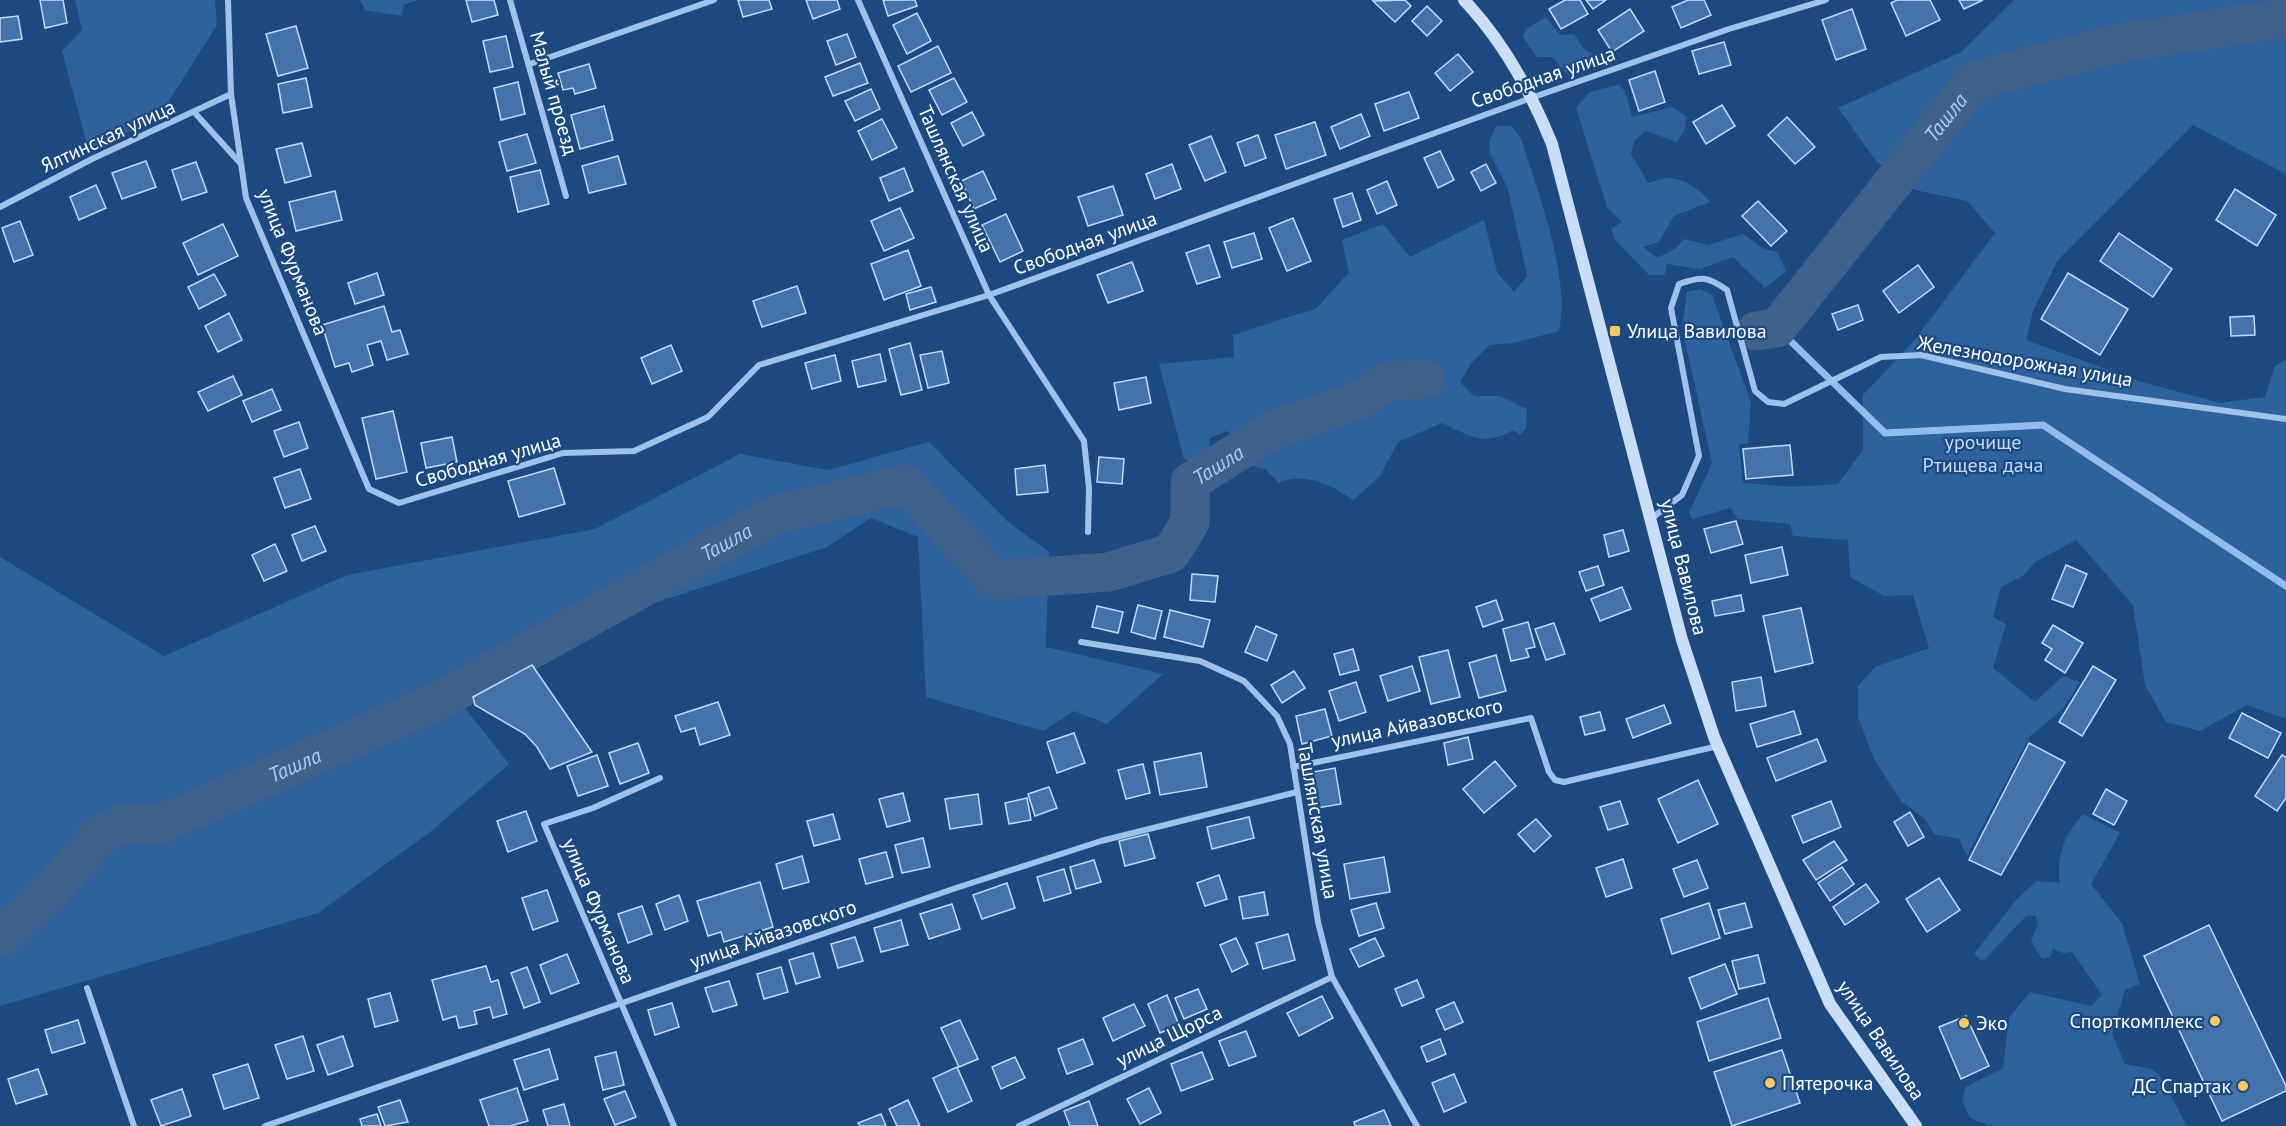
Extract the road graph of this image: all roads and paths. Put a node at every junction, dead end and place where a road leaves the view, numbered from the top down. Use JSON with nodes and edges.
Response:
{"nodes":[{"id":1,"x":228,"y":0,"type":"edge"},
{"id":2,"x":510,"y":0,"type":"edge"},
{"id":3,"x":714,"y":0,"type":"edge"},
{"id":4,"x":858,"y":0,"type":"edge"},
{"id":5,"x":1464,"y":0,"type":"edge"},
{"id":6,"x":1826,"y":0,"type":"edge"},
{"id":7,"x":530,"y":64,"type":"junction"},
{"id":8,"x":231,"y":94,"type":"junction"},
{"id":9,"x":1532,"y":98,"type":"junction"},
{"id":10,"x":195,"y":113,"type":"junction"},
{"id":11,"x":241,"y":164,"type":"junction"},
{"id":12,"x":566,"y":196,"type":"dead end"},
{"id":13,"x":0,"y":207,"type":"edge"},
{"id":14,"x":989,"y":295,"type":"junction"},
{"id":15,"x":2286,"y":419,"type":"edge"},
{"id":16,"x":369,"y":489,"type":"joint"},
{"id":17,"x":1652,"y":518,"type":"junction"},
{"id":18,"x":1088,"y":532,"type":"dead end"},
{"id":19,"x":1081,"y":642,"type":"dead end"},
{"id":20,"x":1718,"y":746,"type":"junction"},
{"id":21,"x":1293,"y":767,"type":"junction"},
{"id":22,"x":660,"y":778,"type":"dead end"},
{"id":23,"x":1297,"y":792,"type":"junction"},
{"id":24,"x":1332,"y":977,"type":"junction"},
{"id":25,"x":87,"y":988,"type":"dead end"},
{"id":26,"x":621,"y":1005,"type":"junction"},
{"id":27,"x":134,"y":1126,"type":"edge"},
{"id":28,"x":265,"y":1126,"type":"edge"},
{"id":29,"x":674,"y":1126,"type":"edge"},
{"id":30,"x":1019,"y":1126,"type":"edge"},
{"id":31,"x":1417,"y":1126,"type":"edge"},
{"id":32,"x":1916,"y":1126,"type":"edge"}],
"edges":[{"from":1,"to":8,"type":"street","name":"улица Фурманова"},
{"from":2,"to":7,"type":"street","name":"Малый проезд"},
{"from":3,"to":7,"type":"street"},
{"from":4,"to":14,"type":"street","name":"Ташлянская улица"},
{"from":5,"to":9,"type":"main road","name":"улица Вавилова"},
{"from":6,"to":9,"type":"street","name":"Свободная улица"},
{"from":7,"to":12,"type":"street","name":"Малый проезд"},
{"from":8,"to":10,"type":"street","name":"Ялтинская улица"},
{"from":8,"to":11,"type":"street","name":"улица Фурманова"},
{"from":9,"to":14,"type":"street","name":"Свободная улица"},
{"from":9,"to":17,"type":"main road","name":"улица Вавилова"},
{"from":10,"to":11,"type":"street"},
{"from":10,"to":13,"type":"street","name":"Ялтинская улица"},
{"from":11,"to":16,"type":"street","name":"улица Фурманова"},
{"from":14,"to":16,"type":"street","name":"Свободная улица"},
{"from":14,"to":18,"type":"street","name":"Ташлянская улица"},
{"from":15,"to":17,"type":"street","name":"Железнодорожная улица"},
{"from":17,"to":20,"type":"main road","name":"улица Вавилова"},
{"from":19,"to":21,"type":"street","name":"Ташлянская улица"},
{"from":20,"to":21,"type":"street","name":"улица Айвазовского"},
{"from":20,"to":32,"type":"main road","name":"улица Вавилова"},
{"from":21,"to":23,"type":"street","name":"Ташлянская улица"},
{"from":22,"to":26,"type":"street","name":"улица Фурманова"},
{"from":23,"to":24,"type":"street","name":"Ташлянская улица"},
{"from":23,"to":26,"type":"street","name":"улица Айвазовского"},
{"from":24,"to":30,"type":"street","name":"улица Щорса"},
{"from":24,"to":31,"type":"street","name":"Ташлянская улица"},
{"from":25,"to":27,"type":"street"},
{"from":26,"to":28,"type":"street","name":"улица Айвазовского"},
{"from":26,"to":29,"type":"street","name":"улица Фурманова"}]}
